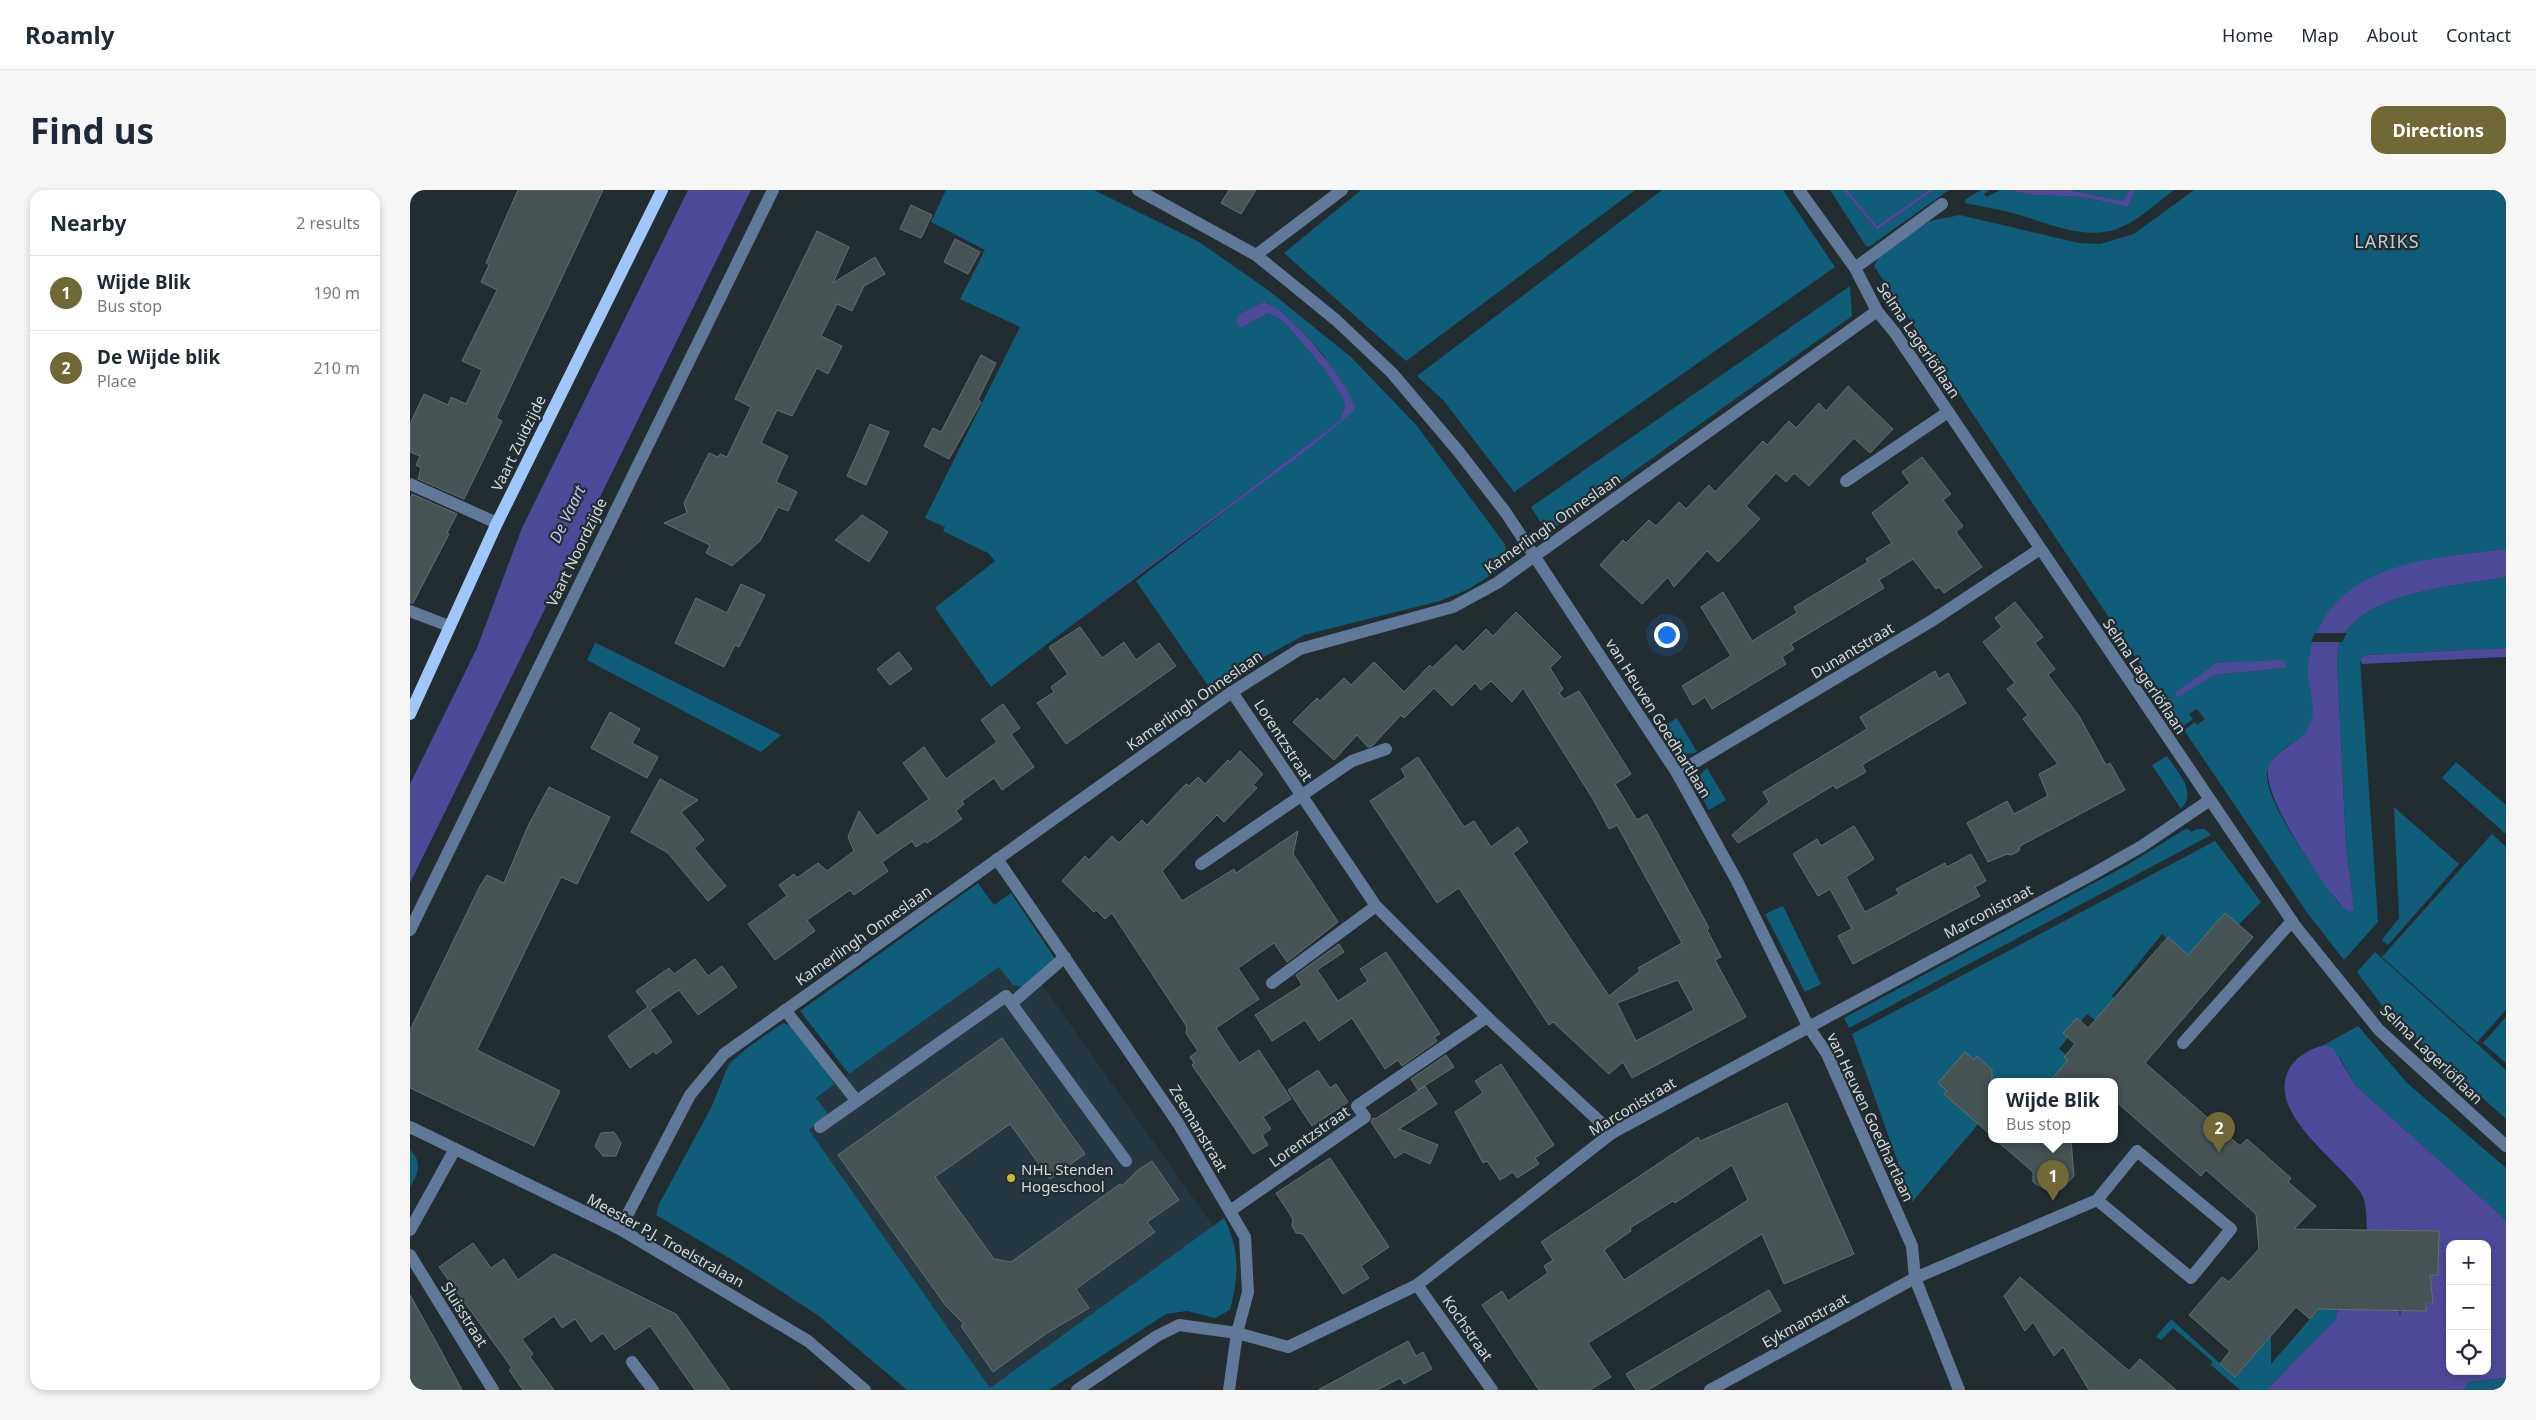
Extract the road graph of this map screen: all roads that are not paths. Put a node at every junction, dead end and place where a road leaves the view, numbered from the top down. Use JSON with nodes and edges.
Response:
{"nodes":[{"id":1,"x":662,"y":190,"type":"edge"},
{"id":2,"x":773,"y":190,"type":"edge"},
{"id":3,"x":1138,"y":190,"type":"edge"},
{"id":4,"x":1342,"y":190,"type":"edge"},
{"id":5,"x":1799,"y":190,"type":"edge"},
{"id":6,"x":1942,"y":204,"type":"dead end"},
{"id":7,"x":1256,"y":255,"type":"junction"},
{"id":8,"x":1854,"y":268,"type":"junction"},
{"id":9,"x":1877,"y":311,"type":"junction"},
{"id":10,"x":1948,"y":412,"type":"junction"},
{"id":11,"x":1846,"y":481,"type":"dead end"},
{"id":12,"x":410,"y":484,"type":"edge"},
{"id":13,"x":497,"y":523,"type":"junction"},
{"id":14,"x":2040,"y":549,"type":"junction"},
{"id":15,"x":1536,"y":557,"type":"junction"},
{"id":16,"x":410,"y":611,"type":"edge"},
{"id":17,"x":449,"y":626,"type":"junction"},
{"id":18,"x":1232,"y":692,"type":"junction"},
{"id":19,"x":410,"y":714,"type":"edge"},
{"id":20,"x":1386,"y":749,"type":"dead end"},
{"id":21,"x":1677,"y":773,"type":"junction"},
{"id":22,"x":1301,"y":796,"type":"junction"},
{"id":23,"x":2210,"y":800,"type":"junction"},
{"id":24,"x":998,"y":859,"type":"junction"},
{"id":25,"x":1201,"y":864,"type":"dead end"},
{"id":26,"x":1376,"y":906,"type":"junction"},
{"id":27,"x":2292,"y":921,"type":"junction"},
{"id":28,"x":410,"y":930,"type":"edge"},
{"id":29,"x":1065,"y":957,"type":"junction"},
{"id":30,"x":1272,"y":983,"type":"dead end"},
{"id":31,"x":1012,"y":1003,"type":"junction"},
{"id":32,"x":786,"y":1010,"type":"junction"},
{"id":33,"x":1487,"y":1017,"type":"junction"},
{"id":34,"x":1808,"y":1026,"type":"junction"},
{"id":35,"x":2183,"y":1043,"type":"dead end"},
{"id":36,"x":856,"y":1100,"type":"junction"},
{"id":37,"x":410,"y":1127,"type":"edge"},
{"id":38,"x":820,"y":1127,"type":"dead end"},
{"id":39,"x":1612,"y":1133,"type":"junction"},
{"id":40,"x":2506,"y":1146,"type":"edge"},
{"id":41,"x":455,"y":1149,"type":"junction"},
{"id":42,"x":1126,"y":1161,"type":"dead end"},
{"id":43,"x":2097,"y":1200,"type":"junction"},
{"id":44,"x":1230,"y":1211,"type":"junction"},
{"id":45,"x":620,"y":1229,"type":"junction"},
{"id":46,"x":410,"y":1230,"type":"edge"},
{"id":47,"x":410,"y":1255,"type":"edge"},
{"id":48,"x":1915,"y":1278,"type":"junction"},
{"id":49,"x":1418,"y":1286,"type":"junction"},
{"id":50,"x":1237,"y":1333,"type":"junction"},
{"id":51,"x":632,"y":1362,"type":"dead end"},
{"id":52,"x":493,"y":1390,"type":"edge"},
{"id":53,"x":653,"y":1390,"type":"edge"},
{"id":54,"x":865,"y":1390,"type":"edge"},
{"id":55,"x":1077,"y":1390,"type":"edge"},
{"id":56,"x":1229,"y":1390,"type":"edge"},
{"id":57,"x":1492,"y":1390,"type":"edge"},
{"id":58,"x":1710,"y":1390,"type":"edge"},
{"id":59,"x":1958,"y":1390,"type":"edge"}],
"edges":[{"from":1,"to":13,"type":"main road","name":"Vaart Zuidzijde"},
{"from":2,"to":28,"type":"street","name":"Vaart Noordzijde"},
{"from":3,"to":7,"type":"street","name":"van Heuven Goedhartlaan"},
{"from":4,"to":7,"type":"street"},
{"from":5,"to":8,"type":"street","name":"Selma Lagerlöflaan"},
{"from":6,"to":8,"type":"street"},
{"from":7,"to":15,"type":"street","name":"van Heuven Goedhartlaan"},
{"from":8,"to":9,"type":"street","name":"Selma Lagerlöflaan"},
{"from":9,"to":10,"type":"street","name":"Selma Lagerlöflaan"},
{"from":9,"to":15,"type":"street","name":"Kamerlingh Onneslaan"},
{"from":10,"to":11,"type":"street"},
{"from":10,"to":14,"type":"street","name":"Selma Lagerlöflaan"},
{"from":12,"to":13,"type":"street"},
{"from":13,"to":17,"type":"main road","name":"Vaart Zuidzijde"},
{"from":14,"to":21,"type":"street","name":"Dunantstraat"},
{"from":14,"to":23,"type":"street","name":"Selma Lagerlöflaan"},
{"from":15,"to":18,"type":"street","name":"Kamerlingh Onneslaan"},
{"from":15,"to":21,"type":"street","name":"van Heuven Goedhartlaan"},
{"from":16,"to":17,"type":"street"},
{"from":17,"to":19,"type":"main road","name":"Vaart Zuidzijde"},
{"from":18,"to":22,"type":"street","name":"Lorentzstraat"},
{"from":18,"to":24,"type":"street","name":"Kamerlingh Onneslaan"},
{"from":20,"to":22,"type":"street"},
{"from":21,"to":34,"type":"street","name":"van Heuven Goedhartlaan"},
{"from":22,"to":25,"type":"street"},
{"from":22,"to":26,"type":"street","name":"Lorentzstraat"},
{"from":23,"to":27,"type":"street","name":"Selma Lagerlöflaan"},
{"from":23,"to":34,"type":"street","name":"Marconistraat"},
{"from":24,"to":29,"type":"street","name":"Zeemanstraat"},
{"from":24,"to":32,"type":"street","name":"Kamerlingh Onneslaan"},
{"from":26,"to":30,"type":"street"},
{"from":26,"to":33,"type":"street","name":"Lorentzstraat"},
{"from":27,"to":35,"type":"street"},
{"from":27,"to":40,"type":"street","name":"Selma Lagerlöflaan"},
{"from":29,"to":31,"type":"street"},
{"from":29,"to":44,"type":"street","name":"Zeemanstraat"},
{"from":31,"to":36,"type":"street"},
{"from":31,"to":42,"type":"street"},
{"from":32,"to":36,"type":"street"},
{"from":32,"to":45,"type":"street","name":"Kamerlingh Onneslaan"},
{"from":33,"to":39,"type":"street","name":"Lorentzstraat"},
{"from":33,"to":44,"type":"street","name":"Lorentzstraat"},
{"from":34,"to":39,"type":"street","name":"Marconistraat"},
{"from":34,"to":48,"type":"street","name":"van Heuven Goedhartlaan"},
{"from":36,"to":38,"type":"street"},
{"from":37,"to":41,"type":"street","name":"Meester P.J. Troelstralaan"},
{"from":39,"to":49,"type":"street","name":"Marconistraat"},
{"from":41,"to":45,"type":"street","name":"Meester P.J. Troelstralaan"},
{"from":41,"to":46,"type":"street"},
{"from":43,"to":43,"type":"street"},
{"from":43,"to":48,"type":"street"},
{"from":44,"to":50,"type":"street","name":"Zeemanstraat"},
{"from":45,"to":54,"type":"street","name":"Meester P.J. Troelstralaan"},
{"from":47,"to":52,"type":"street","name":"Sluisstraat"},
{"from":48,"to":58,"type":"street","name":"Eykmanstraat"},
{"from":48,"to":59,"type":"street","name":"van Heuven Goedhartlaan"},
{"from":49,"to":50,"type":"street","name":"Marconistraat"},
{"from":49,"to":57,"type":"street","name":"Kochstraat"},
{"from":50,"to":55,"type":"street","name":"Marconistraat"},
{"from":50,"to":56,"type":"street","name":"Zeemanstraat"},
{"from":51,"to":53,"type":"street"}]}
